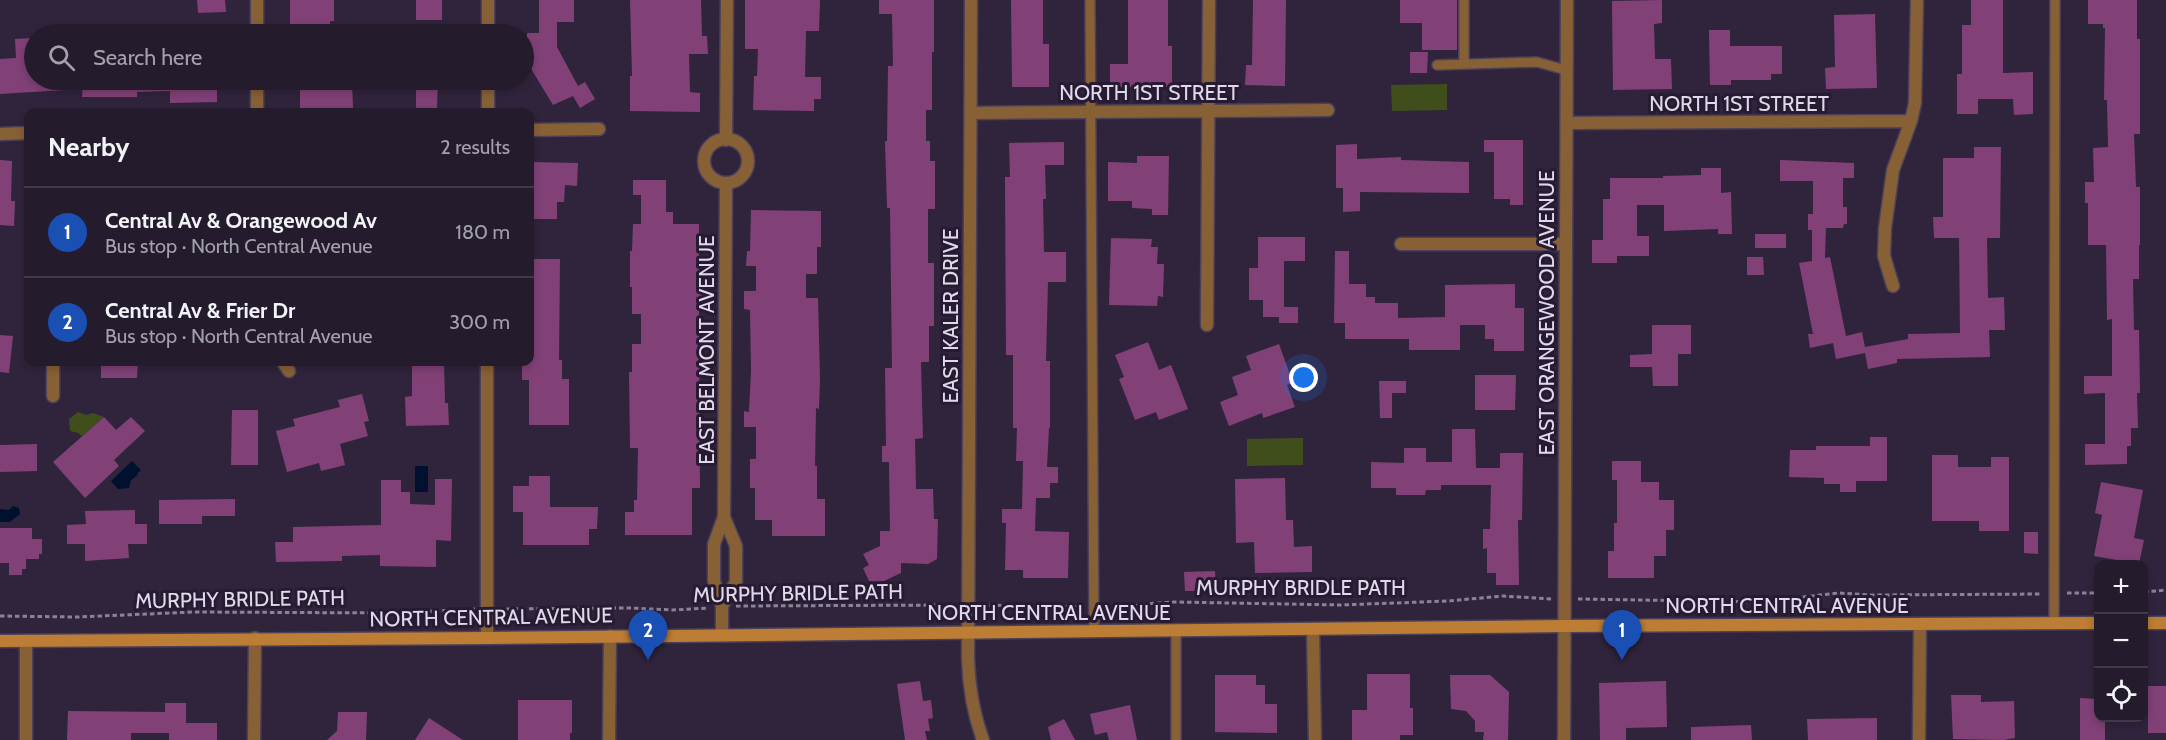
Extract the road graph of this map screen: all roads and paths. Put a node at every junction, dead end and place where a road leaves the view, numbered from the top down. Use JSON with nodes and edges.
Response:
{"nodes":[{"id":1,"x":257,"y":0,"type":"edge"},
{"id":2,"x":488,"y":0,"type":"edge"},
{"id":3,"x":727,"y":0,"type":"edge"},
{"id":4,"x":971,"y":0,"type":"edge"},
{"id":5,"x":1090,"y":0,"type":"edge"},
{"id":6,"x":1209,"y":0,"type":"edge"},
{"id":7,"x":1464,"y":0,"type":"edge"},
{"id":8,"x":1567,"y":0,"type":"edge"},
{"id":9,"x":1917,"y":0,"type":"edge"},
{"id":10,"x":2055,"y":0,"type":"edge"},
{"id":11,"x":257,"y":24,"type":"edge"},
{"id":12,"x":488,"y":24,"type":"edge"},
{"id":13,"x":1464,"y":63,"type":"junction"},
{"id":14,"x":1437,"y":65,"type":"dead end"},
{"id":15,"x":1566,"y":70,"type":"junction"},
{"id":16,"x":257,"y":90,"type":"edge"},
{"id":17,"x":488,"y":90,"type":"edge"},
{"id":18,"x":257,"y":108,"type":"edge"},
{"id":19,"x":488,"y":108,"type":"edge"},
{"id":20,"x":1328,"y":110,"type":"dead end"},
{"id":21,"x":1208,"y":111,"type":"junction"},
{"id":22,"x":1091,"y":112,"type":"junction"},
{"id":23,"x":971,"y":113,"type":"junction"},
{"id":24,"x":1911,"y":121,"type":"junction"},
{"id":25,"x":1568,"y":123,"type":"junction"},
{"id":26,"x":599,"y":129,"type":"dead end"},
{"id":27,"x":534,"y":130,"type":"edge"},
{"id":28,"x":0,"y":134,"type":"edge"},
{"id":29,"x":24,"y":134,"type":"edge"},
{"id":30,"x":726,"y":140,"type":"junction"},
{"id":31,"x":726,"y":183,"type":"junction"},
{"id":32,"x":1401,"y":244,"type":"dead end"},
{"id":33,"x":1565,"y":244,"type":"junction"},
{"id":34,"x":1893,"y":286,"type":"dead end"},
{"id":35,"x":1207,"y":325,"type":"dead end"},
{"id":36,"x":53,"y":366,"type":"edge"},
{"id":37,"x":487,"y":366,"type":"edge"},
{"id":38,"x":53,"y":396,"type":"dead end"},
{"id":39,"x":724,"y":517,"type":"junction"},
{"id":40,"x":2166,"y":590,"type":"edge"},
{"id":41,"x":2148,"y":592,"type":"edge"},
{"id":42,"x":2094,"y":593,"type":"edge"},
{"id":43,"x":2054,"y":594,"type":"junction"},
{"id":44,"x":1564,"y":599,"type":"junction"},
{"id":45,"x":968,"y":605,"type":"junction"},
{"id":46,"x":722,"y":606,"type":"junction"},
{"id":47,"x":1093,"y":607,"type":"junction"},
{"id":48,"x":487,"y":609,"type":"junction"},
{"id":49,"x":0,"y":616,"type":"edge"},
{"id":50,"x":2054,"y":623,"type":"junction"},
{"id":51,"x":2094,"y":623,"type":"edge"},
{"id":52,"x":2148,"y":623,"type":"edge"},
{"id":53,"x":2166,"y":623,"type":"edge"},
{"id":54,"x":1920,"y":624,"type":"junction"},
{"id":55,"x":1564,"y":626,"type":"junction"},
{"id":56,"x":1313,"y":629,"type":"junction"},
{"id":57,"x":1176,"y":631,"type":"junction"},
{"id":58,"x":968,"y":632,"type":"junction"},
{"id":59,"x":1094,"y":632,"type":"junction"},
{"id":60,"x":722,"y":634,"type":"junction"},
{"id":61,"x":610,"y":636,"type":"junction"},
{"id":62,"x":255,"y":638,"type":"junction"},
{"id":63,"x":487,"y":638,"type":"junction"},
{"id":64,"x":0,"y":641,"type":"edge"},
{"id":65,"x":26,"y":641,"type":"junction"},
{"id":66,"x":26,"y":740,"type":"edge"},
{"id":67,"x":254,"y":740,"type":"edge"},
{"id":68,"x":609,"y":740,"type":"edge"},
{"id":69,"x":983,"y":740,"type":"edge"},
{"id":70,"x":1176,"y":740,"type":"edge"},
{"id":71,"x":1316,"y":740,"type":"edge"},
{"id":72,"x":1564,"y":740,"type":"edge"},
{"id":73,"x":1919,"y":740,"type":"edge"}],
"edges":[{"from":1,"to":11,"type":"street"},
{"from":2,"to":12,"type":"street"},
{"from":3,"to":30,"type":"street"},
{"from":4,"to":23,"type":"street","name":"EAST KALER DRIVE"},
{"from":5,"to":22,"type":"lane"},
{"from":6,"to":21,"type":"street"},
{"from":7,"to":13,"type":"lane"},
{"from":8,"to":15,"type":"street","name":"EAST ORANGEWOOD AVENUE"},
{"from":9,"to":24,"type":"street"},
{"from":10,"to":43,"type":"lane"},
{"from":13,"to":14,"type":"lane"},
{"from":13,"to":15,"type":"lane"},
{"from":15,"to":25,"type":"street","name":"EAST ORANGEWOOD AVENUE"},
{"from":16,"to":18,"type":"street"},
{"from":17,"to":19,"type":"street"},
{"from":20,"to":21,"type":"street","name":"NORTH 1ST STREET"},
{"from":21,"to":22,"type":"street","name":"NORTH 1ST STREET"},
{"from":21,"to":35,"type":"street"},
{"from":22,"to":23,"type":"street","name":"NORTH 1ST STREET"},
{"from":22,"to":47,"type":"lane"},
{"from":23,"to":45,"type":"street","name":"EAST KALER DRIVE"},
{"from":24,"to":25,"type":"street","name":"NORTH 1ST STREET"},
{"from":24,"to":34,"type":"street"},
{"from":25,"to":33,"type":"street","name":"EAST ORANGEWOOD AVENUE"},
{"from":26,"to":27,"type":"street"},
{"from":28,"to":29,"type":"street"},
{"from":30,"to":31,"type":"street"},
{"from":30,"to":31,"type":"street"},
{"from":31,"to":39,"type":"street","name":"EAST BELMONT AVENUE"},
{"from":32,"to":33,"type":"street"},
{"from":33,"to":44,"type":"street","name":"EAST ORANGEWOOD AVENUE"},
{"from":36,"to":38,"type":"street"},
{"from":37,"to":48,"type":"street"},
{"from":39,"to":46,"type":"street","name":"EAST BELMONT AVENUE"},
{"from":39,"to":46,"type":"street","name":"EAST BELMONT AVENUE"},
{"from":40,"to":41,"type":"path"},
{"from":42,"to":43,"type":"path","name":"MURPHY BRIDLE PATH"},
{"from":43,"to":44,"type":"path","name":"MURPHY BRIDLE PATH"},
{"from":43,"to":50,"type":"lane"},
{"from":44,"to":47,"type":"path","name":"MURPHY BRIDLE PATH"},
{"from":44,"to":55,"type":"street","name":"EAST ORANGEWOOD AVENUE"},
{"from":45,"to":46,"type":"path","name":"MURPHY BRIDLE PATH"},
{"from":45,"to":47,"type":"path","name":"MURPHY BRIDLE PATH"},
{"from":45,"to":58,"type":"street","name":"EAST KALER DRIVE"},
{"from":46,"to":48,"type":"path","name":"MURPHY BRIDLE PATH"},
{"from":46,"to":60,"type":"street","name":"EAST BELMONT AVENUE"},
{"from":47,"to":59,"type":"lane"},
{"from":48,"to":49,"type":"path","name":"MURPHY BRIDLE PATH"},
{"from":48,"to":63,"type":"street"},
{"from":50,"to":51,"type":"main road","name":"NORTH CENTRAL AVENUE"},
{"from":50,"to":54,"type":"main road","name":"NORTH CENTRAL AVENUE"},
{"from":52,"to":53,"type":"main road"},
{"from":54,"to":55,"type":"main road","name":"NORTH CENTRAL AVENUE"},
{"from":54,"to":73,"type":"street"},
{"from":55,"to":56,"type":"main road","name":"NORTH CENTRAL AVENUE"},
{"from":55,"to":72,"type":"street","name":"EAST ORANGEWOOD AVENUE"},
{"from":56,"to":57,"type":"main road","name":"NORTH CENTRAL AVENUE"},
{"from":56,"to":71,"type":"street"},
{"from":57,"to":59,"type":"main road","name":"NORTH CENTRAL AVENUE"},
{"from":57,"to":70,"type":"lane"},
{"from":58,"to":59,"type":"main road","name":"NORTH CENTRAL AVENUE"},
{"from":58,"to":60,"type":"main road","name":"NORTH CENTRAL AVENUE"},
{"from":58,"to":69,"type":"street","name":"EAST KALER DRIVE"},
{"from":60,"to":61,"type":"main road","name":"NORTH CENTRAL AVENUE"},
{"from":61,"to":63,"type":"main road","name":"NORTH CENTRAL AVENUE"},
{"from":61,"to":68,"type":"street"},
{"from":62,"to":63,"type":"main road","name":"NORTH CENTRAL AVENUE"},
{"from":62,"to":65,"type":"main road","name":"NORTH CENTRAL AVENUE"},
{"from":62,"to":67,"type":"street"},
{"from":64,"to":65,"type":"main road","name":"NORTH CENTRAL AVENUE"},
{"from":65,"to":66,"type":"street"}]}
